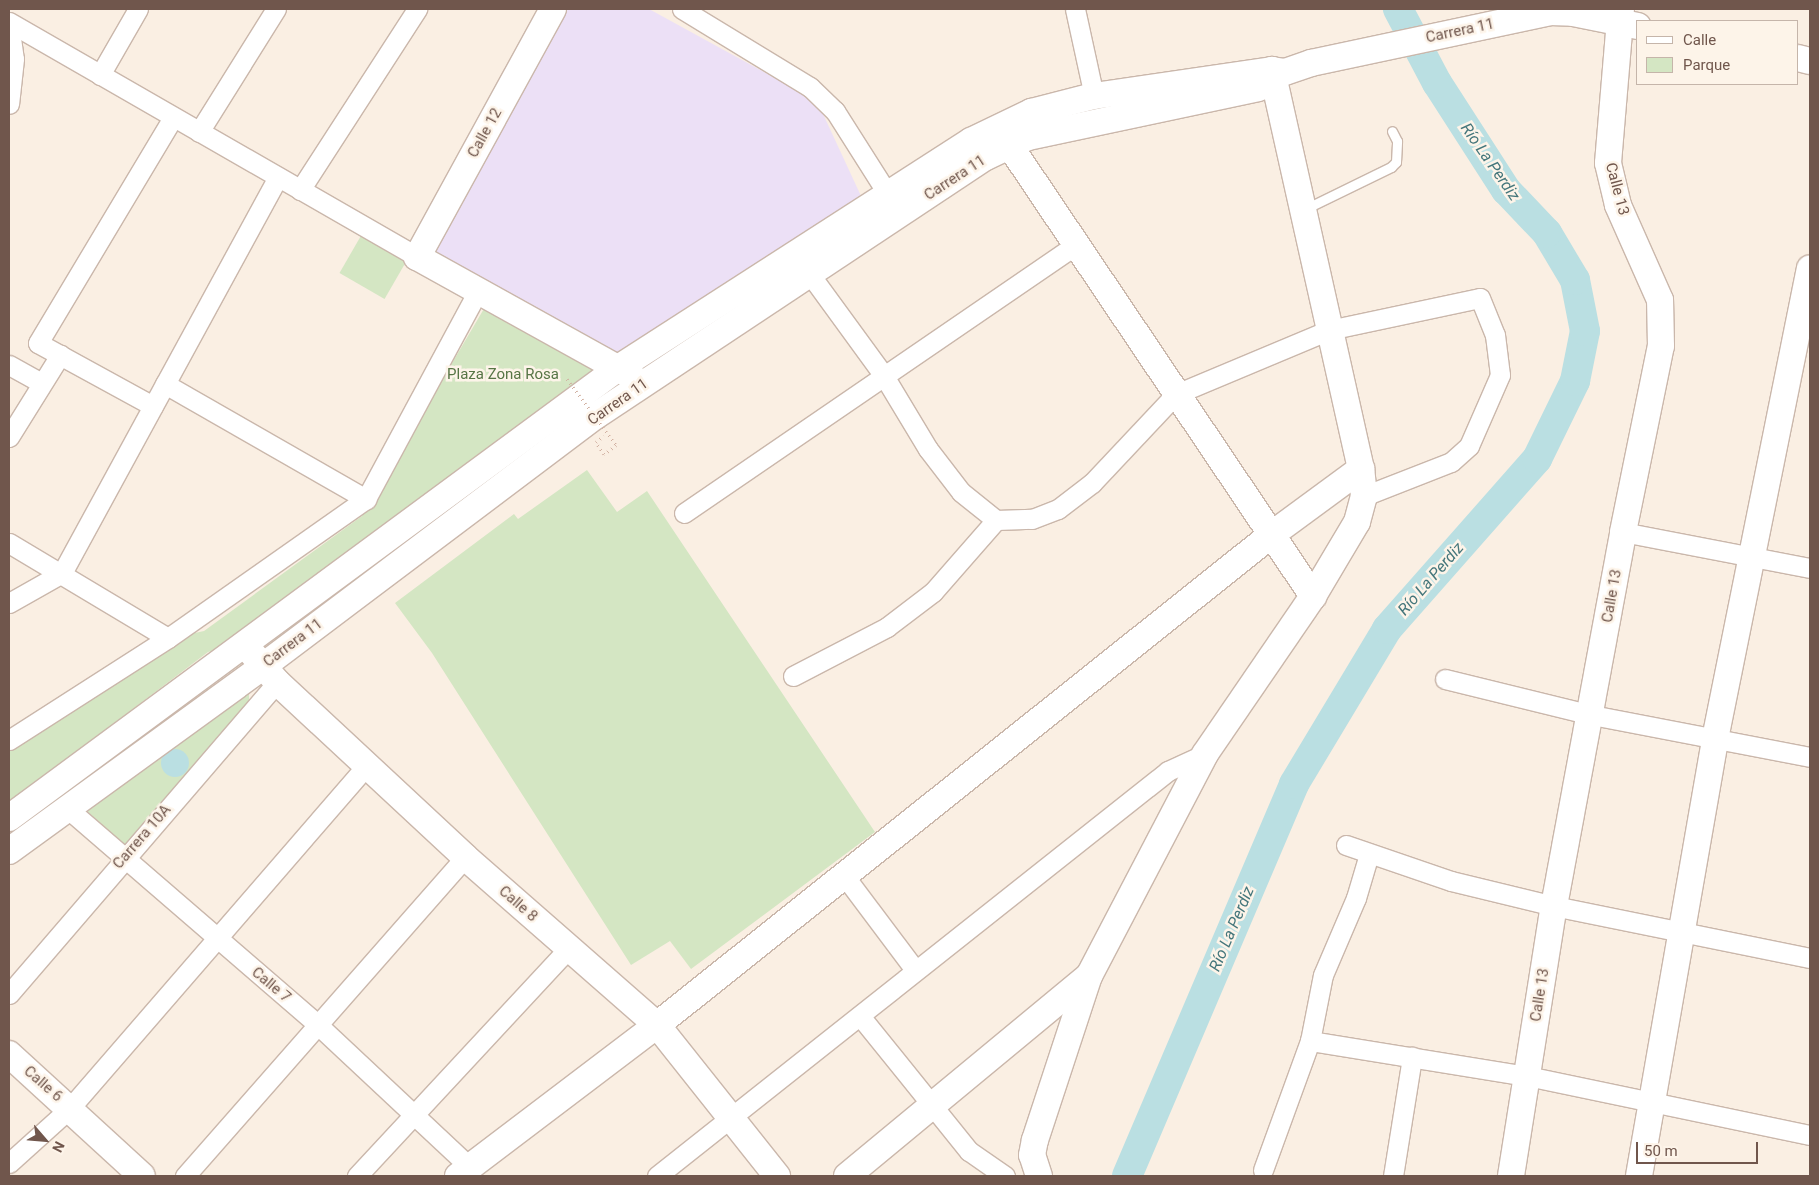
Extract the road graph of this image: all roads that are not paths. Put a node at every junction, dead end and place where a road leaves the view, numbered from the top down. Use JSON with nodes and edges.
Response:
{"nodes":[{"id":1,"x":16,"y":9,"type":"edge"},
{"id":2,"x":138,"y":9,"type":"edge"},
{"id":3,"x":276,"y":9,"type":"edge"},
{"id":4,"x":417,"y":9,"type":"edge"},
{"id":5,"x":553,"y":9,"type":"edge"},
{"id":6,"x":1076,"y":9,"type":"edge"},
{"id":7,"x":687,"y":10,"type":"edge"},
{"id":8,"x":1626,"y":19,"type":"edge"},
{"id":9,"x":9,"y":22,"type":"edge"},
{"id":10,"x":100,"y":74,"type":"junction"},
{"id":11,"x":1278,"y":76,"type":"junction"},
{"id":12,"x":1094,"y":96,"type":"junction"},
{"id":13,"x":9,"y":104,"type":"edge"},
{"id":14,"x":173,"y":117,"type":"junction"},
{"id":15,"x":1392,"y":131,"type":"dead end"},
{"id":16,"x":199,"y":132,"type":"junction"},
{"id":17,"x":1010,"y":146,"type":"junction"},
{"id":18,"x":278,"y":177,"type":"junction"},
{"id":19,"x":300,"y":190,"type":"junction"},
{"id":20,"x":894,"y":204,"type":"junction"},
{"id":21,"x":1303,"y":210,"type":"junction"},
{"id":22,"x":1077,"y":244,"type":"junction"},
{"id":23,"x":417,"y":257,"type":"junction"},
{"id":24,"x":1810,"y":268,"type":"edge"},
{"id":25,"x":809,"y":273,"type":"junction"},
{"id":26,"x":478,"y":293,"type":"junction"},
{"id":27,"x":1329,"y":330,"type":"junction"},
{"id":28,"x":1802,"y":351,"type":"edge"},
{"id":29,"x":60,"y":355,"type":"junction"},
{"id":30,"x":9,"y":365,"type":"edge"},
{"id":31,"x":617,"y":369,"type":"junction"},
{"id":32,"x":884,"y":376,"type":"junction"},
{"id":33,"x":41,"y":383,"type":"junction"},
{"id":34,"x":645,"y":383,"type":"junction"},
{"id":35,"x":165,"y":384,"type":"junction"},
{"id":36,"x":1176,"y":394,"type":"junction"},
{"id":37,"x":153,"y":406,"type":"junction"},
{"id":38,"x":9,"y":437,"type":"edge"},
{"id":39,"x":1361,"y":469,"type":"junction"},
{"id":40,"x":1364,"y":496,"type":"junction"},
{"id":41,"x":366,"y":499,"type":"junction"},
{"id":42,"x":684,"y":513,"type":"dead end"},
{"id":43,"x":996,"y":520,"type":"junction"},
{"id":44,"x":1623,"y":532,"type":"junction"},
{"id":45,"x":1271,"y":536,"type":"junction"},
{"id":46,"x":9,"y":543,"type":"edge"},
{"id":47,"x":1751,"y":556,"type":"junction"},
{"id":48,"x":1810,"y":568,"type":"edge"},
{"id":49,"x":62,"y":573,"type":"junction"},
{"id":50,"x":1313,"y":596,"type":"junction"},
{"id":51,"x":9,"y":603,"type":"edge"},
{"id":52,"x":168,"y":638,"type":"junction"},
{"id":53,"x":245,"y":644,"type":"junction"},
{"id":54,"x":270,"y":674,"type":"junction"},
{"id":55,"x":793,"y":676,"type":"dead end"},
{"id":56,"x":1445,"y":679,"type":"dead end"},
{"id":57,"x":1592,"y":715,"type":"junction"},
{"id":58,"x":1715,"y":739,"type":"junction"},
{"id":59,"x":9,"y":740,"type":"edge"},
{"id":60,"x":1205,"y":754,"type":"junction"},
{"id":61,"x":1810,"y":757,"type":"edge"},
{"id":62,"x":368,"y":765,"type":"junction"},
{"id":63,"x":67,"y":808,"type":"junction"},
{"id":64,"x":9,"y":818,"type":"edge"},
{"id":65,"x":1346,"y":844,"type":"dead end"},
{"id":66,"x":9,"y":851,"type":"edge"},
{"id":67,"x":1369,"y":854,"type":"junction"},
{"id":68,"x":464,"y":857,"type":"junction"},
{"id":69,"x":123,"y":859,"type":"junction"},
{"id":70,"x":843,"y":874,"type":"junction"},
{"id":71,"x":1554,"y":906,"type":"junction"},
{"id":72,"x":1681,"y":930,"type":"junction"},
{"id":73,"x":216,"y":939,"type":"junction"},
{"id":74,"x":570,"y":948,"type":"junction"},
{"id":75,"x":1810,"y":958,"type":"edge"},
{"id":76,"x":916,"y":970,"type":"junction"},
{"id":77,"x":1089,"y":976,"type":"junction"},
{"id":78,"x":9,"y":994,"type":"edge"},
{"id":79,"x":860,"y":1016,"type":"junction"},
{"id":80,"x":318,"y":1025,"type":"junction"},
{"id":81,"x":657,"y":1025,"type":"junction"},
{"id":82,"x":1310,"y":1041,"type":"junction"},
{"id":83,"x":9,"y":1054,"type":"edge"},
{"id":84,"x":1412,"y":1058,"type":"junction"},
{"id":85,"x":1527,"y":1076,"type":"junction"},
{"id":86,"x":1652,"y":1102,"type":"junction"},
{"id":87,"x":70,"y":1108,"type":"junction"},
{"id":88,"x":932,"y":1108,"type":"junction"},
{"id":89,"x":414,"y":1112,"type":"junction"},
{"id":90,"x":730,"y":1117,"type":"junction"},
{"id":91,"x":1810,"y":1135,"type":"edge"},
{"id":92,"x":9,"y":1163,"type":"edge"},
{"id":93,"x":1263,"y":1170,"type":"dead end"},
{"id":94,"x":464,"y":1172,"type":"edge"},
{"id":95,"x":142,"y":1176,"type":"edge"},
{"id":96,"x":186,"y":1176,"type":"edge"},
{"id":97,"x":357,"y":1176,"type":"edge"},
{"id":98,"x":657,"y":1176,"type":"edge"},
{"id":99,"x":777,"y":1176,"type":"edge"},
{"id":100,"x":848,"y":1176,"type":"edge"},
{"id":101,"x":1005,"y":1176,"type":"edge"},
{"id":102,"x":1040,"y":1176,"type":"edge"},
{"id":103,"x":1393,"y":1176,"type":"edge"},
{"id":104,"x":1511,"y":1176,"type":"edge"},
{"id":105,"x":1639,"y":1176,"type":"edge"}],
"edges":[{"from":1,"to":9,"type":"street"},
{"from":2,"to":10,"type":"street"},
{"from":3,"to":16,"type":"street"},
{"from":4,"to":19,"type":"street"},
{"from":5,"to":23,"type":"street","name":"Calle 12"},
{"from":6,"to":12,"type":"street"},
{"from":7,"to":20,"type":"street"},
{"from":8,"to":11,"type":"street","name":"Carrera 11"},
{"from":8,"to":44,"type":"street","name":"Calle 13"},
{"from":9,"to":10,"type":"street"},
{"from":9,"to":13,"type":"street"},
{"from":10,"to":14,"type":"street"},
{"from":11,"to":12,"type":"street","name":"Carrera 11"},
{"from":11,"to":17,"type":"street","name":"Carrera 11"},
{"from":11,"to":21,"type":"street"},
{"from":12,"to":20,"type":"street","name":"Carrera 11"},
{"from":14,"to":16,"type":"street"},
{"from":14,"to":29,"type":"street"},
{"from":15,"to":21,"type":"lane"},
{"from":16,"to":18,"type":"street"},
{"from":17,"to":20,"type":"street","name":"Carrera 11"},
{"from":17,"to":22,"type":"street"},
{"from":18,"to":19,"type":"street"},
{"from":18,"to":35,"type":"street"},
{"from":19,"to":23,"type":"street"},
{"from":20,"to":25,"type":"street","name":"Carrera 11"},
{"from":20,"to":31,"type":"street","name":"Carrera 11"},
{"from":21,"to":27,"type":"street"},
{"from":22,"to":32,"type":"street"},
{"from":22,"to":36,"type":"street"},
{"from":23,"to":26,"type":"street"},
{"from":24,"to":28,"type":"street"},
{"from":25,"to":32,"type":"street"},
{"from":25,"to":34,"type":"street","name":"Carrera 11"},
{"from":26,"to":31,"type":"street"},
{"from":26,"to":41,"type":"street"},
{"from":27,"to":36,"type":"street"},
{"from":27,"to":39,"type":"street"},
{"from":27,"to":40,"type":"street"},
{"from":28,"to":47,"type":"street"},
{"from":29,"to":33,"type":"street"},
{"from":29,"to":37,"type":"street"},
{"from":30,"to":33,"type":"street"},
{"from":31,"to":34,"type":"street"},
{"from":31,"to":53,"type":"street","name":"Carrera 11"},
{"from":32,"to":42,"type":"street"},
{"from":32,"to":43,"type":"street"},
{"from":33,"to":38,"type":"street"},
{"from":34,"to":54,"type":"street","name":"Carrera 11"},
{"from":35,"to":37,"type":"street"},
{"from":35,"to":41,"type":"street"},
{"from":36,"to":43,"type":"street"},
{"from":36,"to":45,"type":"street"},
{"from":37,"to":49,"type":"street"},
{"from":39,"to":40,"type":"street"},
{"from":39,"to":45,"type":"street"},
{"from":40,"to":50,"type":"street"},
{"from":41,"to":52,"type":"street"},
{"from":43,"to":55,"type":"street"},
{"from":44,"to":47,"type":"street"},
{"from":44,"to":57,"type":"street","name":"Calle 13"},
{"from":45,"to":50,"type":"street"},
{"from":45,"to":70,"type":"street"},
{"from":46,"to":49,"type":"street"},
{"from":47,"to":48,"type":"street"},
{"from":47,"to":58,"type":"street"},
{"from":49,"to":51,"type":"street"},
{"from":49,"to":52,"type":"street"},
{"from":50,"to":60,"type":"street"},
{"from":52,"to":59,"type":"street"},
{"from":53,"to":54,"type":"street","name":"Calle 8"},
{"from":53,"to":64,"type":"street","name":"Carrera 11"},
{"from":54,"to":62,"type":"street","name":"Calle 8"},
{"from":54,"to":63,"type":"street","name":"Carrera 11"},
{"from":54,"to":69,"type":"street","name":"Carrera 10A"},
{"from":56,"to":57,"type":"street"},
{"from":57,"to":58,"type":"street"},
{"from":57,"to":71,"type":"street","name":"Calle 13"},
{"from":58,"to":61,"type":"street"},
{"from":58,"to":72,"type":"street"},
{"from":60,"to":76,"type":"street"},
{"from":60,"to":77,"type":"street"},
{"from":62,"to":68,"type":"street","name":"Calle 8"},
{"from":62,"to":73,"type":"street"},
{"from":63,"to":66,"type":"street","name":"Carrera 11"},
{"from":63,"to":69,"type":"street","name":"Calle 7"},
{"from":65,"to":67,"type":"street"},
{"from":67,"to":71,"type":"street"},
{"from":67,"to":82,"type":"street"},
{"from":68,"to":74,"type":"street","name":"Calle 8"},
{"from":68,"to":80,"type":"street"},
{"from":69,"to":73,"type":"street","name":"Calle 7"},
{"from":69,"to":78,"type":"street","name":"Carrera 10A"},
{"from":70,"to":76,"type":"street"},
{"from":70,"to":81,"type":"street"},
{"from":71,"to":72,"type":"street"},
{"from":71,"to":85,"type":"street","name":"Calle 13"},
{"from":72,"to":75,"type":"street"},
{"from":72,"to":86,"type":"street"},
{"from":73,"to":80,"type":"street","name":"Calle 7"},
{"from":73,"to":87,"type":"street"},
{"from":74,"to":81,"type":"street","name":"Calle 8"},
{"from":74,"to":89,"type":"street"},
{"from":76,"to":79,"type":"street"},
{"from":77,"to":88,"type":"street"},
{"from":77,"to":102,"type":"street"},
{"from":79,"to":88,"type":"street"},
{"from":79,"to":90,"type":"street"},
{"from":80,"to":89,"type":"street","name":"Calle 7"},
{"from":80,"to":96,"type":"street"},
{"from":81,"to":90,"type":"street","name":"Calle 8"},
{"from":81,"to":94,"type":"street"},
{"from":82,"to":84,"type":"street"},
{"from":82,"to":93,"type":"street"},
{"from":83,"to":87,"type":"street","name":"Calle 6"},
{"from":84,"to":85,"type":"street"},
{"from":84,"to":103,"type":"street"},
{"from":85,"to":86,"type":"street"},
{"from":85,"to":104,"type":"street","name":"Calle 13"},
{"from":86,"to":91,"type":"street"},
{"from":86,"to":105,"type":"street"},
{"from":87,"to":92,"type":"street"},
{"from":87,"to":95,"type":"street","name":"Calle 6"},
{"from":88,"to":100,"type":"street"},
{"from":88,"to":101,"type":"street"},
{"from":89,"to":94,"type":"street","name":"Calle 7"},
{"from":89,"to":97,"type":"street"},
{"from":90,"to":98,"type":"street"},
{"from":90,"to":99,"type":"street","name":"Calle 8"}]}
